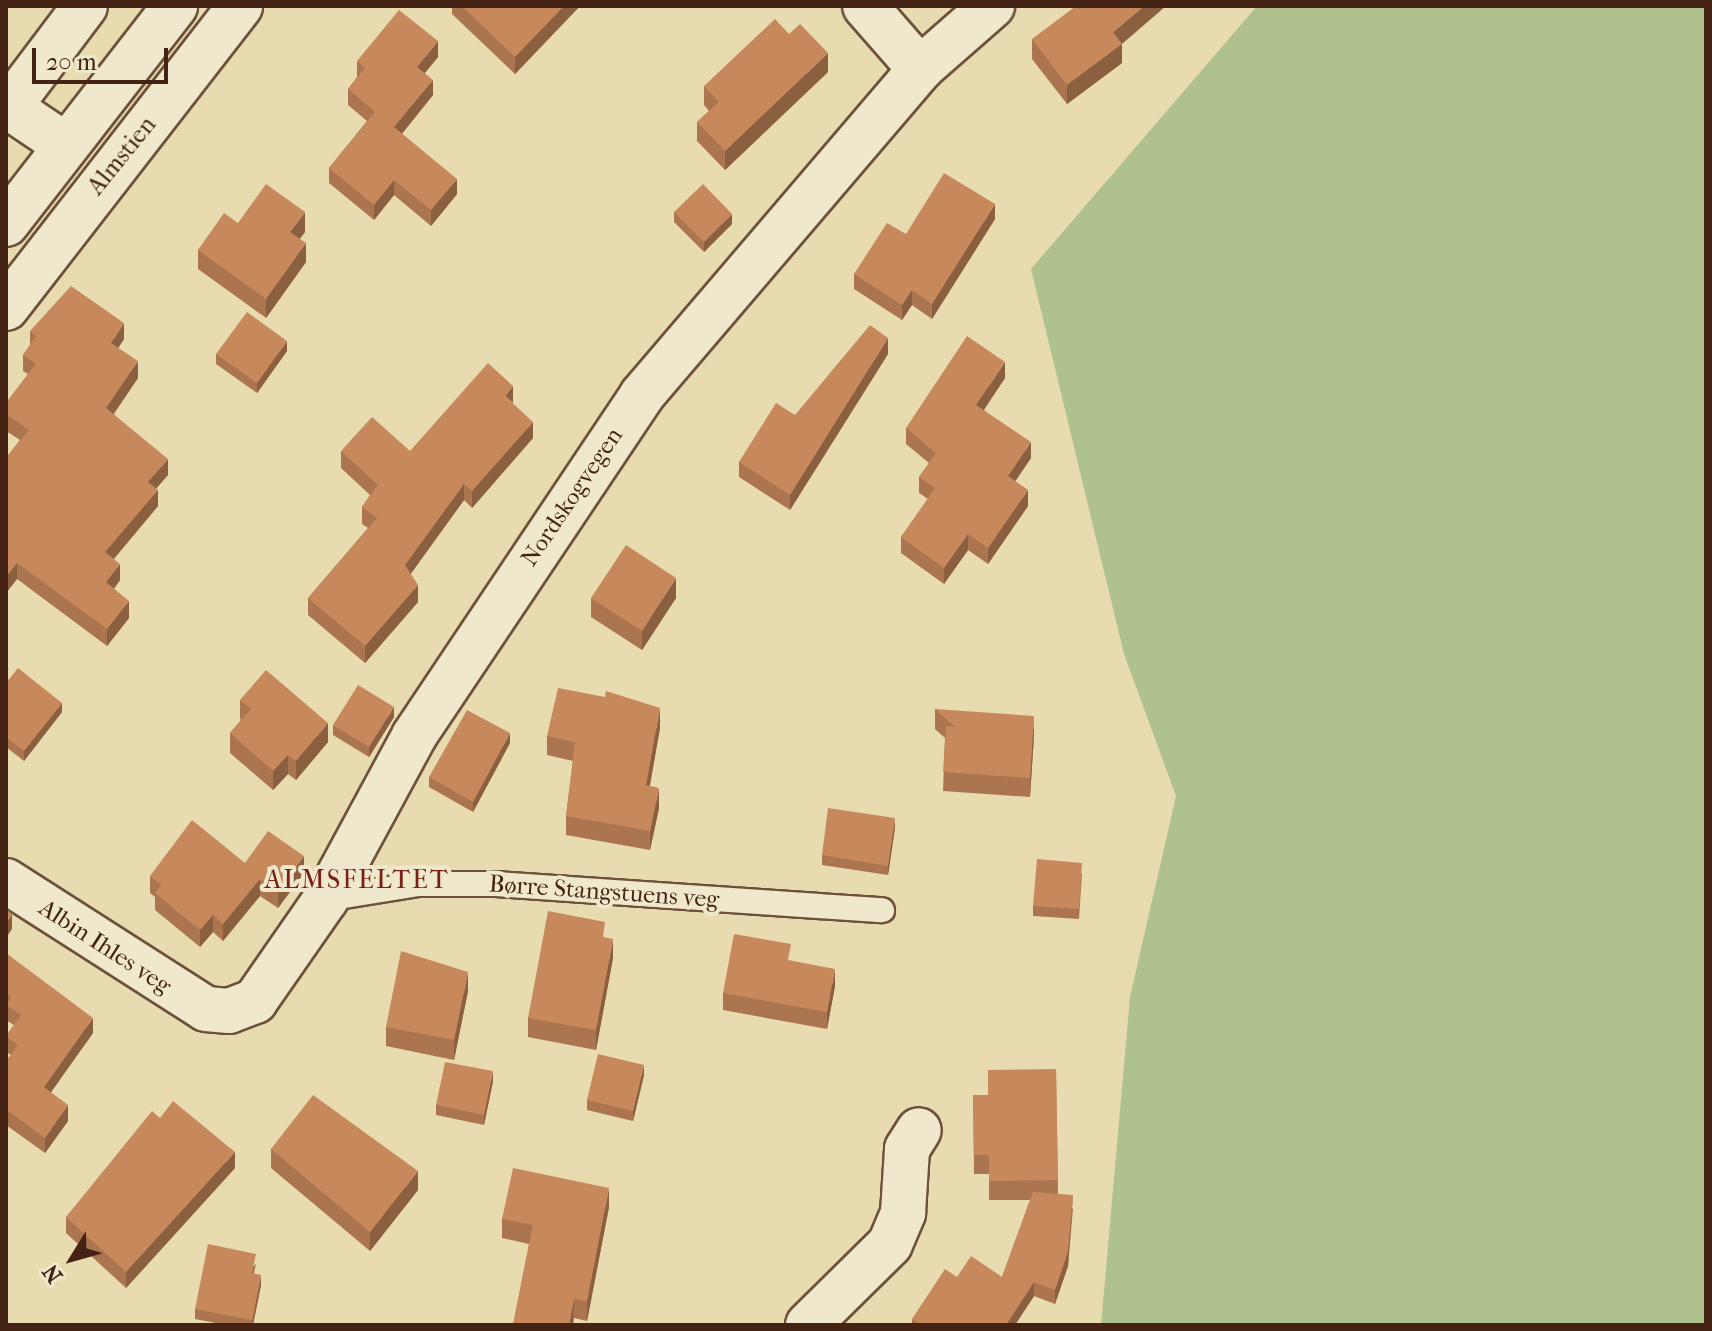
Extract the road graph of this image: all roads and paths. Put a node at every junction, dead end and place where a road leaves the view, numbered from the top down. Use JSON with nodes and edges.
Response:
{"nodes":[{"id":1,"x":85,"y":6,"type":"edge"},
{"id":2,"x":175,"y":6,"type":"edge"},
{"id":3,"x":240,"y":6,"type":"edge"},
{"id":4,"x":865,"y":6,"type":"edge"},
{"id":5,"x":992,"y":6,"type":"edge"},
{"id":6,"x":920,"y":69,"type":"junction"},
{"id":7,"x":7,"y":107,"type":"edge"},
{"id":8,"x":65,"y":145,"type":"junction"},
{"id":9,"x":10,"y":210,"type":"edge"},
{"id":10,"x":6,"y":308,"type":"edge"},
{"id":11,"x":6,"y":881,"type":"edge"},
{"id":12,"x":326,"y":899,"type":"junction"},
{"id":13,"x":882,"y":910,"type":"dead end"},
{"id":14,"x":206,"y":1009,"type":"joint"},
{"id":15,"x":919,"y":1130,"type":"dead end"},
{"id":16,"x":808,"y":1325,"type":"edge"}],
"edges":[{"from":1,"to":7,"type":"street"},
{"from":2,"to":8,"type":"street"},
{"from":3,"to":10,"type":"street","name":"Almstien"},
{"from":4,"to":6,"type":"street"},
{"from":5,"to":6,"type":"street","name":"Nordskogvegen"},
{"from":6,"to":12,"type":"street","name":"Nordskogvegen"},
{"from":7,"to":8,"type":"street"},
{"from":8,"to":9,"type":"street"},
{"from":11,"to":14,"type":"street","name":"Albin Ihles veg"},
{"from":12,"to":13,"type":"lane","name":"Børre Stangstuens veg"},
{"from":12,"to":14,"type":"street","name":"Nordskogvegen"},
{"from":15,"to":16,"type":"street"}]}
